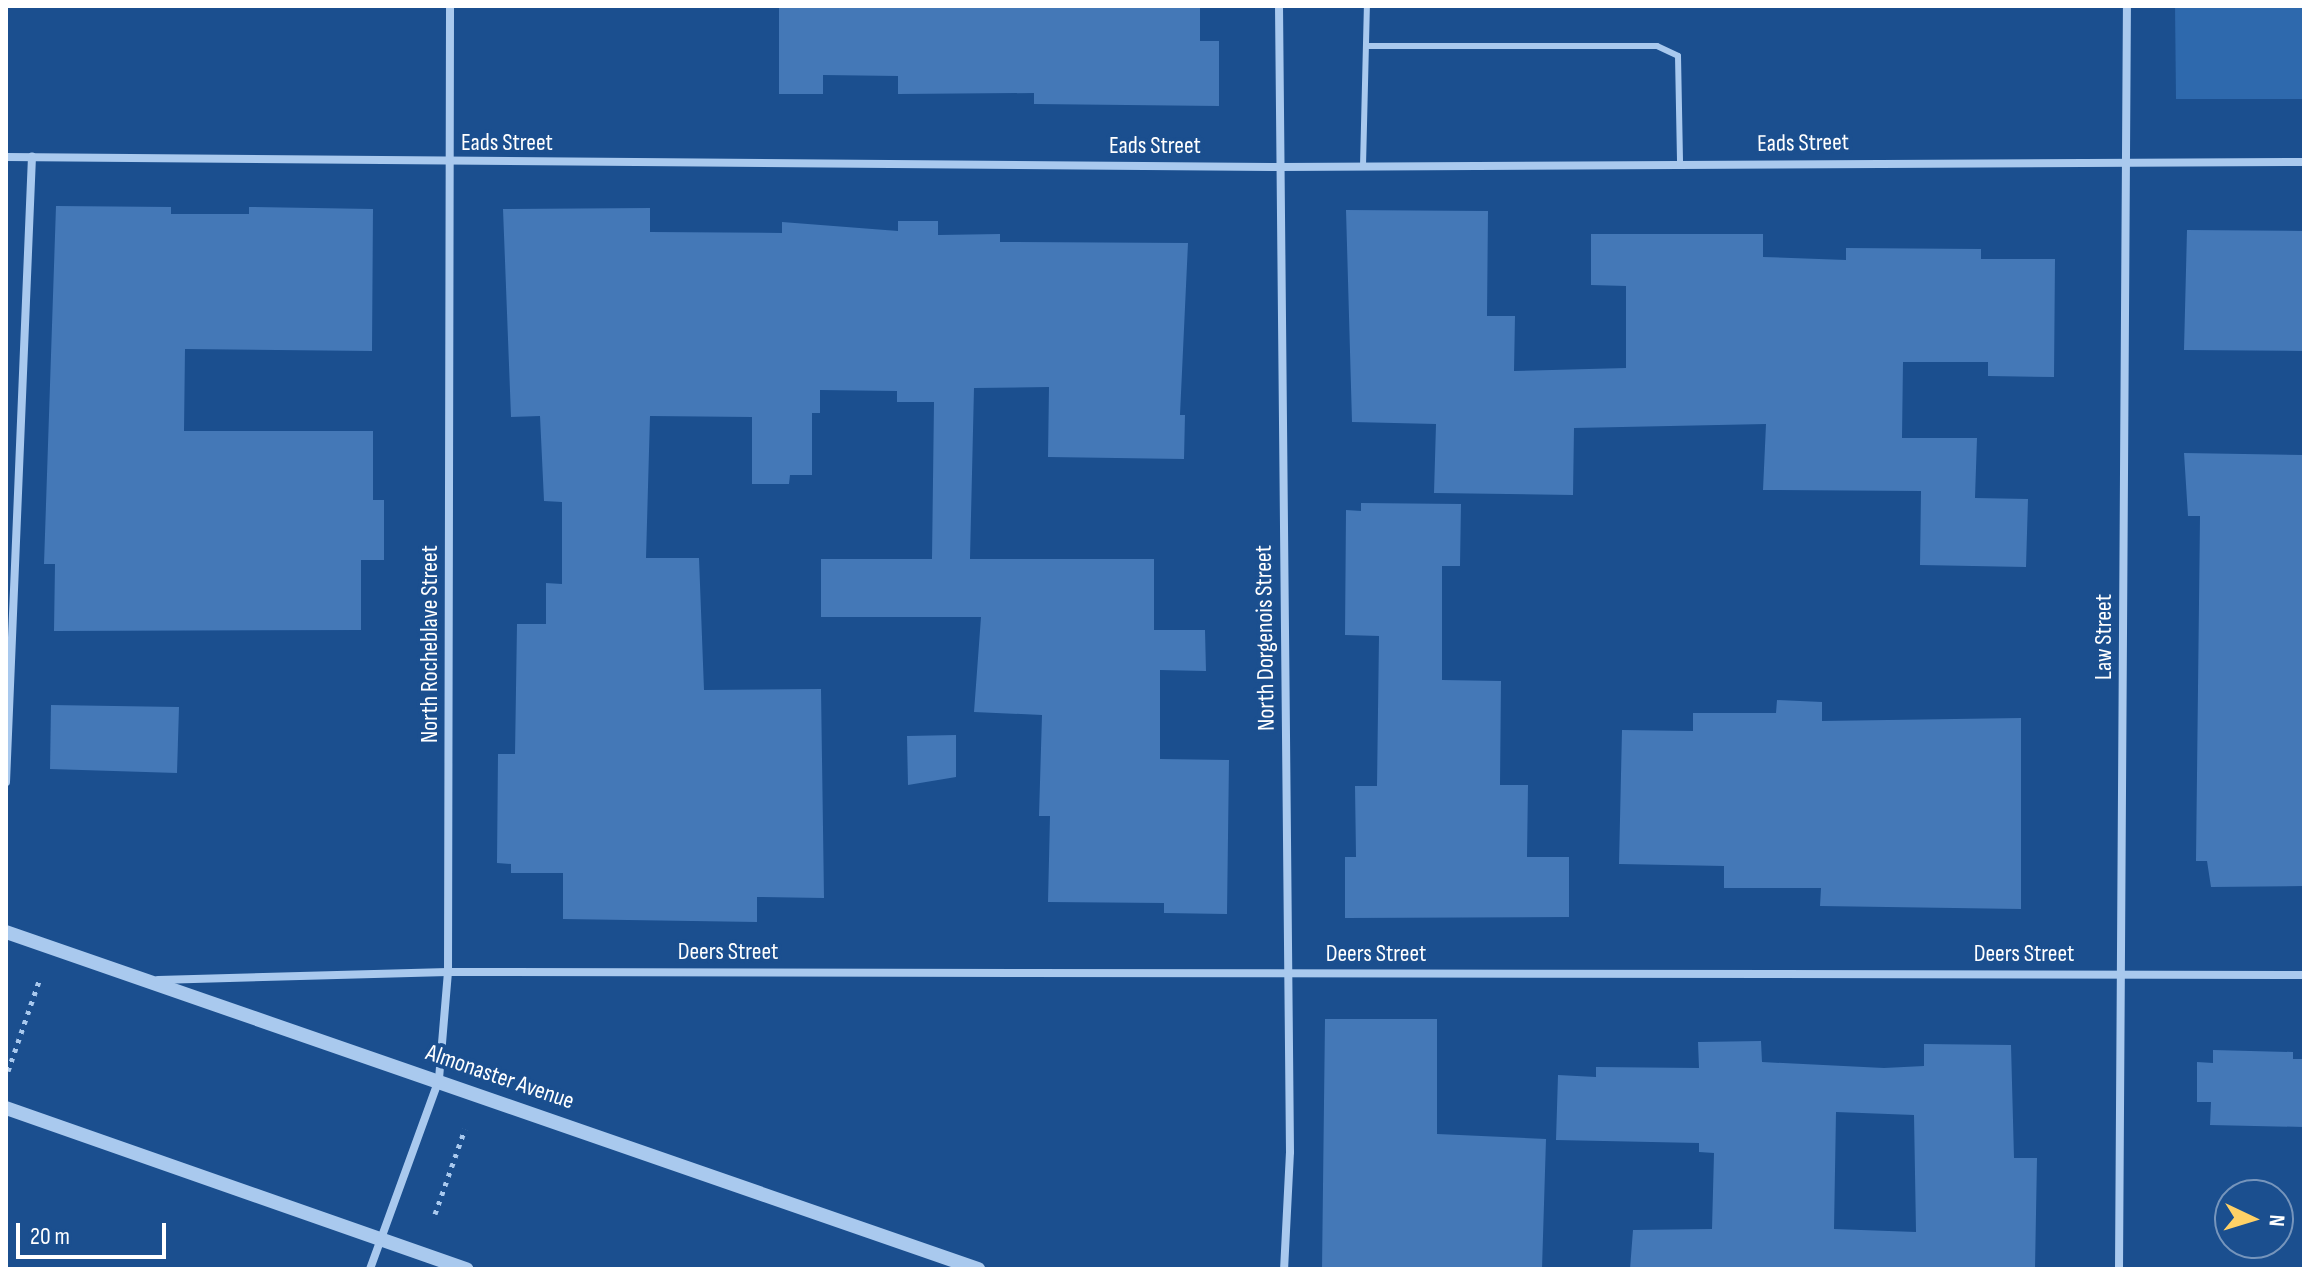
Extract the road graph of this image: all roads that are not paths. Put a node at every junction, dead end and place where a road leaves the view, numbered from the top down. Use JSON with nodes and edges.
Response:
{"nodes":[{"id":1,"x":450,"y":6,"type":"edge"},
{"id":2,"x":1279,"y":6,"type":"edge"},
{"id":3,"x":1367,"y":6,"type":"edge"},
{"id":4,"x":2127,"y":6,"type":"edge"},
{"id":5,"x":1366,"y":46,"type":"junction"},
{"id":6,"x":6,"y":157,"type":"edge"},
{"id":7,"x":32,"y":157,"type":"junction"},
{"id":8,"x":2128,"y":160,"type":"junction"},
{"id":9,"x":451,"y":162,"type":"junction"},
{"id":10,"x":2304,"y":162,"type":"edge"},
{"id":11,"x":1680,"y":164,"type":"junction"},
{"id":12,"x":1363,"y":166,"type":"junction"},
{"id":13,"x":1279,"y":167,"type":"junction"},
{"id":14,"x":6,"y":782,"type":"edge"},
{"id":15,"x":6,"y":932,"type":"edge"},
{"id":16,"x":448,"y":972,"type":"junction"},
{"id":17,"x":1289,"y":974,"type":"junction"},
{"id":18,"x":2121,"y":974,"type":"junction"},
{"id":19,"x":2304,"y":975,"type":"edge"},
{"id":20,"x":150,"y":980,"type":"junction"},
{"id":21,"x":439,"y":1079,"type":"junction"},
{"id":22,"x":6,"y":1108,"type":"edge"},
{"id":23,"x":381,"y":1240,"type":"junction"},
{"id":24,"x":370,"y":1269,"type":"edge"},
{"id":25,"x":467,"y":1269,"type":"edge"},
{"id":26,"x":978,"y":1269,"type":"edge"},
{"id":27,"x":1284,"y":1269,"type":"edge"},
{"id":28,"x":2119,"y":1269,"type":"edge"}],
"edges":[{"from":1,"to":9,"type":"street","name":"North Rocheblave Street"},
{"from":2,"to":13,"type":"street","name":"North Dorgenois Street"},
{"from":3,"to":5,"type":"lane"},
{"from":4,"to":8,"type":"street","name":"Law Street"},
{"from":5,"to":11,"type":"lane"},
{"from":5,"to":12,"type":"lane"},
{"from":6,"to":7,"type":"street","name":"Eads Street"},
{"from":7,"to":9,"type":"street","name":"Eads Street"},
{"from":7,"to":14,"type":"street"},
{"from":8,"to":10,"type":"street","name":"Eads Street"},
{"from":8,"to":11,"type":"street","name":"Eads Street"},
{"from":8,"to":18,"type":"street","name":"Law Street"},
{"from":9,"to":13,"type":"street","name":"Eads Street"},
{"from":9,"to":16,"type":"street","name":"North Rocheblave Street"},
{"from":11,"to":12,"type":"street","name":"Eads Street"},
{"from":12,"to":13,"type":"street","name":"Eads Street"},
{"from":13,"to":17,"type":"street","name":"North Dorgenois Street"},
{"from":15,"to":20,"type":"street","name":"Almonaster Avenue"},
{"from":16,"to":17,"type":"street","name":"Deers Street"},
{"from":16,"to":20,"type":"street","name":"Deers Street"},
{"from":16,"to":21,"type":"street","name":"North Rocheblave Street"},
{"from":17,"to":18,"type":"street","name":"Deers Street"},
{"from":17,"to":27,"type":"street","name":"North Dorgenois Street"},
{"from":18,"to":19,"type":"street","name":"Deers Street"},
{"from":18,"to":28,"type":"street","name":"Law Street"},
{"from":20,"to":21,"type":"street","name":"Almonaster Avenue"},
{"from":21,"to":23,"type":"street","name":"North Rocheblave Street"},
{"from":21,"to":26,"type":"street","name":"Almonaster Avenue"},
{"from":22,"to":23,"type":"street"},
{"from":23,"to":24,"type":"street","name":"North Rocheblave Street"},
{"from":23,"to":25,"type":"street"}]}
